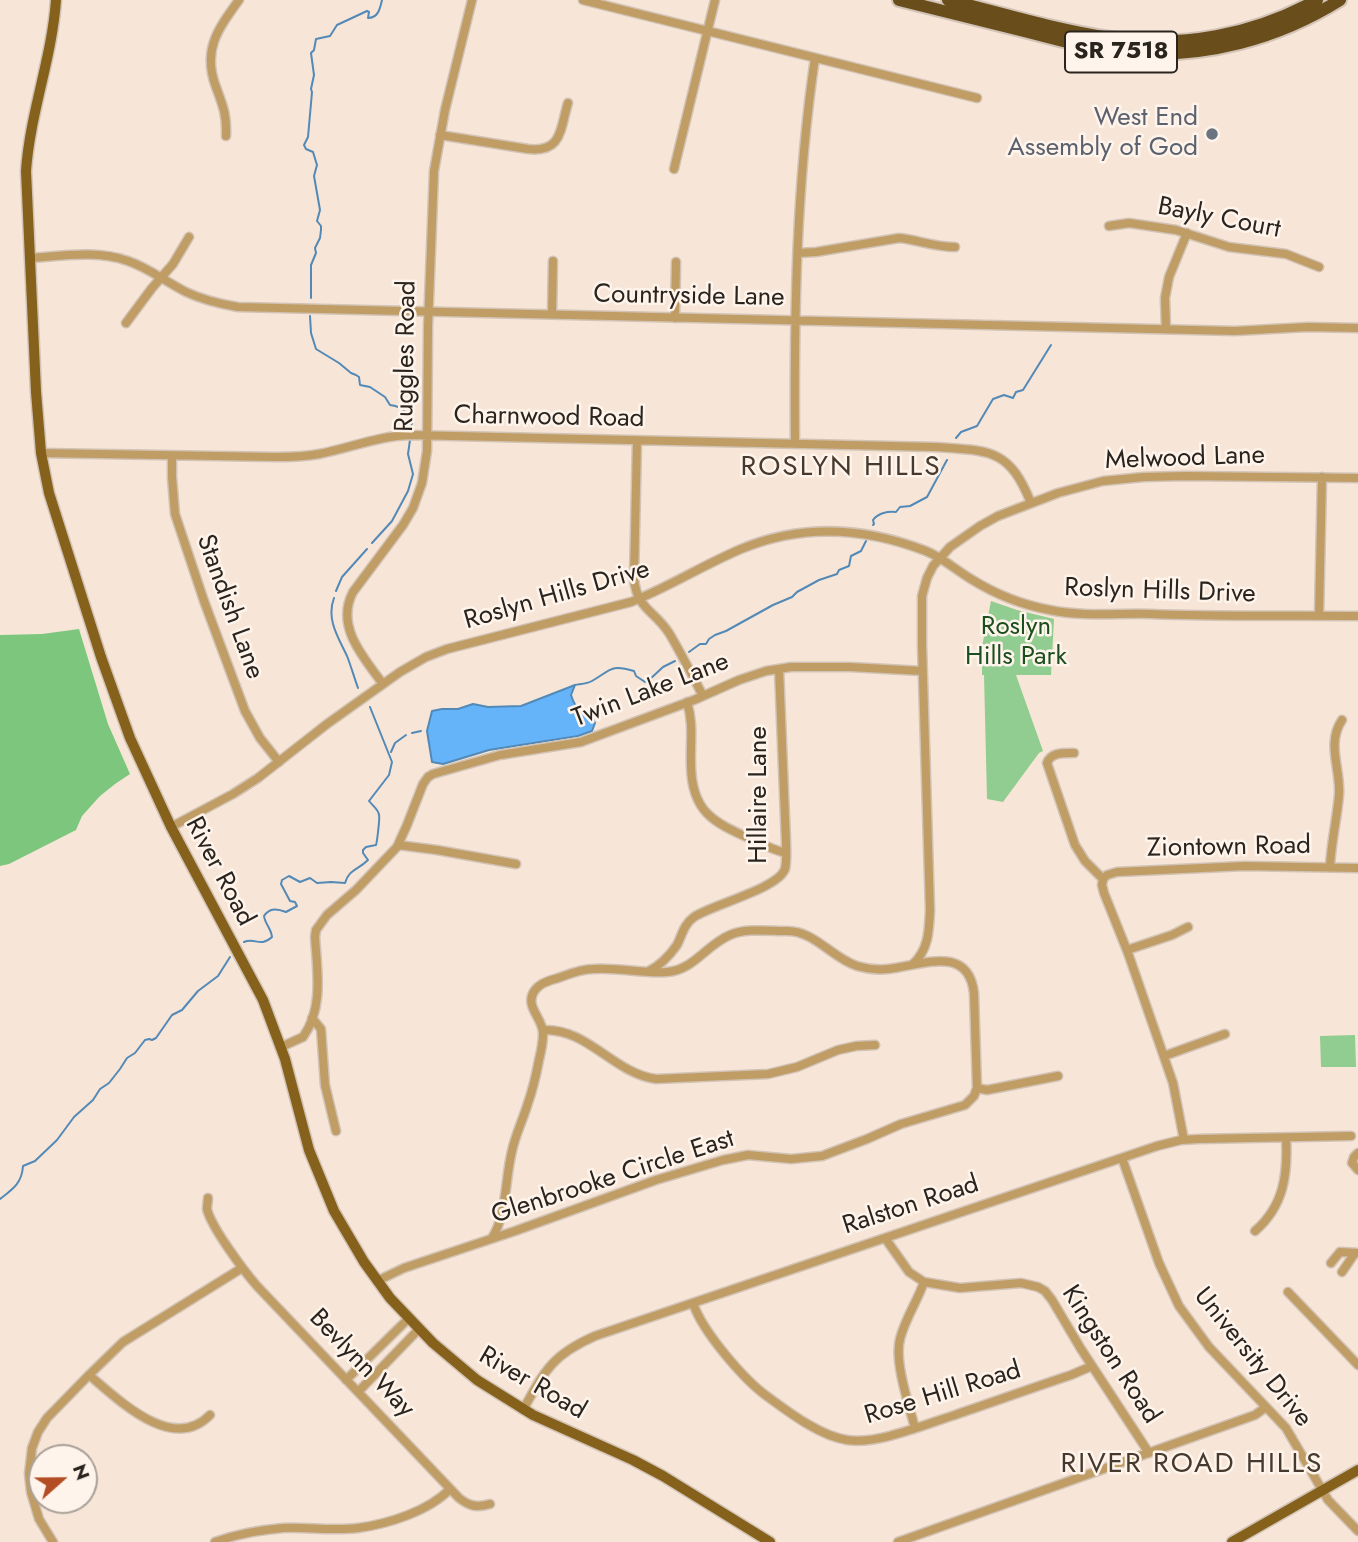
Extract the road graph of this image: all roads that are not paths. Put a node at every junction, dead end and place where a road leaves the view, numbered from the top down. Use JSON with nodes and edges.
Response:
{"nodes":[{"id":1,"x":56,"y":0,"type":"edge"},
{"id":2,"x":239,"y":0,"type":"edge"},
{"id":3,"x":472,"y":0,"type":"edge"},
{"id":4,"x":583,"y":0,"type":"edge"},
{"id":5,"x":715,"y":0,"type":"edge"},
{"id":6,"x":899,"y":0,"type":"edge"},
{"id":7,"x":948,"y":0,"type":"edge"},
{"id":8,"x":1340,"y":0,"type":"edge"},
{"id":9,"x":1311,"y":5,"type":"edge"},
{"id":10,"x":707,"y":31,"type":"junction"},
{"id":11,"x":815,"y":58,"type":"junction"},
{"id":12,"x":977,"y":98,"type":"dead end"},
{"id":13,"x":568,"y":103,"type":"dead end"},
{"id":14,"x":440,"y":135,"type":"junction"},
{"id":15,"x":226,"y":136,"type":"dead end"},
{"id":16,"x":674,"y":169,"type":"dead end"},
{"id":17,"x":1109,"y":226,"type":"dead end"},
{"id":18,"x":1187,"y":233,"type":"junction"},
{"id":19,"x":189,"y":237,"type":"dead end"},
{"id":20,"x":955,"y":247,"type":"dead end"},
{"id":21,"x":798,"y":253,"type":"junction"},
{"id":22,"x":30,"y":258,"type":"junction"},
{"id":23,"x":553,"y":261,"type":"dead end"},
{"id":24,"x":676,"y":262,"type":"dead end"},
{"id":25,"x":1319,"y":267,"type":"dead end"},
{"id":26,"x":162,"y":277,"type":"junction"},
{"id":27,"x":429,"y":312,"type":"junction"},
{"id":28,"x":552,"y":314,"type":"junction"},
{"id":29,"x":675,"y":317,"type":"junction"},
{"id":30,"x":796,"y":321,"type":"junction"},
{"id":31,"x":126,"y":323,"type":"dead end"},
{"id":32,"x":1358,"y":328,"type":"edge"},
{"id":33,"x":1166,"y":329,"type":"junction"},
{"id":34,"x":427,"y":436,"type":"junction"},
{"id":35,"x":637,"y":441,"type":"junction"},
{"id":36,"x":795,"y":444,"type":"junction"},
{"id":37,"x":41,"y":453,"type":"junction"},
{"id":38,"x":172,"y":456,"type":"junction"},
{"id":39,"x":1322,"y":477,"type":"junction"},
{"id":40,"x":1358,"y":478,"type":"edge"},
{"id":41,"x":1031,"y":503,"type":"junction"},
{"id":42,"x":940,"y":558,"type":"junction"},
{"id":43,"x":639,"y":599,"type":"junction"},
{"id":44,"x":1319,"y":616,"type":"junction"},
{"id":45,"x":1358,"y":616,"type":"edge"},
{"id":46,"x":779,"y":669,"type":"junction"},
{"id":47,"x":922,"y":671,"type":"junction"},
{"id":48,"x":383,"y":684,"type":"junction"},
{"id":49,"x":703,"y":696,"type":"junction"},
{"id":50,"x":687,"y":702,"type":"junction"},
{"id":51,"x":1342,"y":720,"type":"dead end"},
{"id":52,"x":1074,"y":753,"type":"dead end"},
{"id":53,"x":279,"y":762,"type":"junction"},
{"id":54,"x":171,"y":827,"type":"junction"},
{"id":55,"x":398,"y":845,"type":"junction"},
{"id":56,"x":786,"y":853,"type":"junction"},
{"id":57,"x":516,"y":864,"type":"dead end"},
{"id":58,"x":1330,"y":867,"type":"junction"},
{"id":59,"x":1358,"y":868,"type":"edge"},
{"id":60,"x":1104,"y":879,"type":"junction"},
{"id":61,"x":1188,"y":928,"type":"dead end"},
{"id":62,"x":1126,"y":950,"type":"junction"},
{"id":63,"x":913,"y":964,"type":"junction"},
{"id":64,"x":646,"y":972,"type":"junction"},
{"id":65,"x":312,"y":1018,"type":"junction"},
{"id":66,"x":543,"y":1031,"type":"junction"},
{"id":67,"x":1225,"y":1034,"type":"dead end"},
{"id":68,"x":875,"y":1045,"type":"dead end"},
{"id":69,"x":281,"y":1047,"type":"junction"},
{"id":70,"x":1164,"y":1056,"type":"junction"},
{"id":71,"x":1058,"y":1076,"type":"dead end"},
{"id":72,"x":977,"y":1088,"type":"junction"},
{"id":73,"x":337,"y":1131,"type":"dead end"},
{"id":74,"x":1351,"y":1136,"type":"dead end"},
{"id":75,"x":1286,"y":1138,"type":"junction"},
{"id":76,"x":1184,"y":1140,"type":"junction"},
{"id":77,"x":1358,"y":1153,"type":"edge"},
{"id":78,"x":1122,"y":1158,"type":"junction"},
{"id":79,"x":1358,"y":1170,"type":"edge"},
{"id":80,"x":208,"y":1198,"type":"dead end"},
{"id":81,"x":1255,"y":1231,"type":"dead end"},
{"id":82,"x":492,"y":1238,"type":"junction"},
{"id":83,"x":885,"y":1238,"type":"junction"},
{"id":84,"x":1357,"y":1253,"type":"edge"},
{"id":85,"x":1331,"y":1263,"type":"dead end"},
{"id":86,"x":242,"y":1268,"type":"junction"},
{"id":87,"x":1342,"y":1272,"type":"dead end"},
{"id":88,"x":377,"y":1281,"type":"junction"},
{"id":89,"x":924,"y":1282,"type":"junction"},
{"id":90,"x":1288,"y":1292,"type":"dead end"},
{"id":91,"x":692,"y":1303,"type":"junction"},
{"id":92,"x":408,"y":1319,"type":"junction"},
{"id":93,"x":419,"y":1329,"type":"junction"},
{"id":94,"x":1358,"y":1365,"type":"edge"},
{"id":95,"x":1092,"y":1366,"type":"junction"},
{"id":96,"x":89,"y":1374,"type":"junction"},
{"id":97,"x":346,"y":1380,"type":"junction"},
{"id":98,"x":358,"y":1392,"type":"junction"},
{"id":99,"x":1266,"y":1407,"type":"junction"},
{"id":100,"x":523,"y":1409,"type":"junction"},
{"id":101,"x":210,"y":1415,"type":"dead end"},
{"id":102,"x":915,"y":1428,"type":"junction"},
{"id":103,"x":1149,"y":1453,"type":"junction"},
{"id":104,"x":1358,"y":1470,"type":"edge"},
{"id":105,"x":450,"y":1489,"type":"junction"},
{"id":106,"x":1322,"y":1490,"type":"junction"},
{"id":107,"x":490,"y":1504,"type":"dead end"},
{"id":108,"x":1358,"y":1531,"type":"edge"},
{"id":109,"x":53,"y":1542,"type":"edge"},
{"id":110,"x":215,"y":1542,"type":"edge"},
{"id":111,"x":770,"y":1542,"type":"edge"},
{"id":112,"x":898,"y":1542,"type":"edge"},
{"id":113,"x":1232,"y":1542,"type":"edge"}],
"edges":[{"from":1,"to":22,"type":"main road","name":"River Road"},
{"from":2,"to":15,"type":"street"},
{"from":3,"to":14,"type":"street","name":"Ruggles Road"},
{"from":4,"to":10,"type":"street"},
{"from":5,"to":10,"type":"street"},
{"from":6,"to":9,"type":"highway","number":"SR 7518"},
{"from":7,"to":9,"type":"highway","number":"SR 7518"},
{"from":8,"to":9,"type":"highway","number":"SR 7518"},
{"from":10,"to":11,"type":"street"},
{"from":10,"to":16,"type":"street"},
{"from":11,"to":12,"type":"street"},
{"from":11,"to":21,"type":"street"},
{"from":13,"to":14,"type":"street"},
{"from":14,"to":27,"type":"street","name":"Ruggles Road"},
{"from":17,"to":18,"type":"street","name":"Bayly Court"},
{"from":18,"to":25,"type":"street","name":"Bayly Court"},
{"from":18,"to":33,"type":"street"},
{"from":19,"to":26,"type":"street"},
{"from":20,"to":21,"type":"street"},
{"from":21,"to":30,"type":"street"},
{"from":22,"to":26,"type":"street","name":"Countryside Lane"},
{"from":22,"to":37,"type":"main road","name":"River Road"},
{"from":23,"to":28,"type":"street"},
{"from":24,"to":29,"type":"street"},
{"from":26,"to":27,"type":"street","name":"Countryside Lane"},
{"from":26,"to":31,"type":"street"},
{"from":27,"to":28,"type":"street","name":"Countryside Lane"},
{"from":27,"to":34,"type":"street","name":"Ruggles Road"},
{"from":28,"to":29,"type":"street","name":"Countryside Lane"},
{"from":29,"to":30,"type":"street","name":"Countryside Lane"},
{"from":30,"to":33,"type":"street","name":"Countryside Lane"},
{"from":30,"to":36,"type":"street"},
{"from":32,"to":33,"type":"street","name":"Countryside Lane"},
{"from":34,"to":35,"type":"street","name":"Charnwood Road"},
{"from":34,"to":38,"type":"street","name":"Charnwood Road"},
{"from":34,"to":48,"type":"street","name":"Ruggles Road"},
{"from":35,"to":36,"type":"street","name":"Charnwood Road"},
{"from":35,"to":43,"type":"street"},
{"from":36,"to":41,"type":"street","name":"Charnwood Road"},
{"from":37,"to":38,"type":"street","name":"Charnwood Road"},
{"from":37,"to":54,"type":"main road","name":"River Road"},
{"from":38,"to":53,"type":"street","name":"Standish Lane"},
{"from":39,"to":40,"type":"street","name":"Melwood Lane"},
{"from":39,"to":41,"type":"street","name":"Melwood Lane"},
{"from":39,"to":44,"type":"street"},
{"from":41,"to":42,"type":"street","name":"Melwood Lane"},
{"from":42,"to":43,"type":"street","name":"Roslyn Hills Drive"},
{"from":42,"to":44,"type":"street","name":"Roslyn Hills Drive"},
{"from":42,"to":47,"type":"street","name":"Melwood Lane"},
{"from":43,"to":48,"type":"street","name":"Roslyn Hills Drive"},
{"from":43,"to":49,"type":"street"},
{"from":44,"to":45,"type":"street","name":"Roslyn Hills Drive"},
{"from":46,"to":47,"type":"street","name":"Twin Lake Lane"},
{"from":46,"to":49,"type":"street","name":"Twin Lake Lane"},
{"from":46,"to":56,"type":"street","name":"Hillaire Lane"},
{"from":47,"to":63,"type":"street"},
{"from":48,"to":53,"type":"street","name":"Roslyn Hills Drive"},
{"from":49,"to":50,"type":"street","name":"Twin Lake Lane"},
{"from":50,"to":55,"type":"street","name":"Twin Lake Lane"},
{"from":50,"to":56,"type":"street"},
{"from":51,"to":58,"type":"street"},
{"from":52,"to":60,"type":"street"},
{"from":53,"to":54,"type":"street","name":"Roslyn Hills Drive"},
{"from":54,"to":69,"type":"main road","name":"River Road"},
{"from":55,"to":57,"type":"street"},
{"from":55,"to":65,"type":"street","name":"Twin Lake Lane"},
{"from":56,"to":64,"type":"street","name":"Hillaire Lane"},
{"from":58,"to":59,"type":"street","name":"Ziontown Road"},
{"from":58,"to":60,"type":"street","name":"Ziontown Road"},
{"from":60,"to":62,"type":"street"},
{"from":61,"to":62,"type":"street"},
{"from":62,"to":70,"type":"street"},
{"from":63,"to":64,"type":"street"},
{"from":63,"to":72,"type":"street"},
{"from":64,"to":66,"type":"street"},
{"from":65,"to":69,"type":"street"},
{"from":65,"to":73,"type":"street"},
{"from":66,"to":68,"type":"street"},
{"from":66,"to":82,"type":"street"},
{"from":67,"to":70,"type":"street"},
{"from":69,"to":88,"type":"main road","name":"River Road"},
{"from":70,"to":76,"type":"street"},
{"from":71,"to":72,"type":"street"},
{"from":72,"to":82,"type":"street","name":"Glenbrooke Circle East"},
{"from":74,"to":75,"type":"street","name":"Ralston Road"},
{"from":75,"to":76,"type":"street","name":"Ralston Road"},
{"from":75,"to":81,"type":"street"},
{"from":76,"to":78,"type":"street","name":"Ralston Road"},
{"from":77,"to":79,"type":"street"},
{"from":78,"to":83,"type":"street","name":"Ralston Road"},
{"from":78,"to":99,"type":"street","name":"University Drive"},
{"from":80,"to":86,"type":"street","name":"Bevlynn Way"},
{"from":82,"to":88,"type":"street","name":"Glenbrooke Circle East"},
{"from":83,"to":89,"type":"street"},
{"from":83,"to":91,"type":"street","name":"Ralston Road"},
{"from":84,"to":85,"type":"street"},
{"from":84,"to":87,"type":"street"},
{"from":86,"to":96,"type":"street"},
{"from":86,"to":97,"type":"street","name":"Bevlynn Way"},
{"from":88,"to":92,"type":"main road","name":"River Road"},
{"from":89,"to":95,"type":"street","name":"Kingston Road"},
{"from":89,"to":102,"type":"street"},
{"from":90,"to":94,"type":"street"},
{"from":91,"to":100,"type":"street","name":"Ralston Road"},
{"from":91,"to":102,"type":"street","name":"Rose Hill Road"},
{"from":92,"to":93,"type":"main road","name":"River Road"},
{"from":92,"to":97,"type":"street"},
{"from":93,"to":98,"type":"street"},
{"from":93,"to":100,"type":"main road","name":"River Road"},
{"from":95,"to":102,"type":"street","name":"Rose Hill Road"},
{"from":95,"to":103,"type":"street","name":"Kingston Road"},
{"from":96,"to":101,"type":"street"},
{"from":96,"to":109,"type":"street"},
{"from":97,"to":98,"type":"street","name":"Bevlynn Way"},
{"from":98,"to":105,"type":"street","name":"Bevlynn Way"},
{"from":99,"to":103,"type":"street"},
{"from":99,"to":106,"type":"street","name":"University Drive"},
{"from":100,"to":111,"type":"main road","name":"River Road"},
{"from":103,"to":112,"type":"street"},
{"from":104,"to":106,"type":"main road"},
{"from":105,"to":107,"type":"street","name":"Bevlynn Way"},
{"from":105,"to":110,"type":"street"},
{"from":106,"to":108,"type":"street","name":"University Drive"},
{"from":106,"to":113,"type":"main road"}]}
